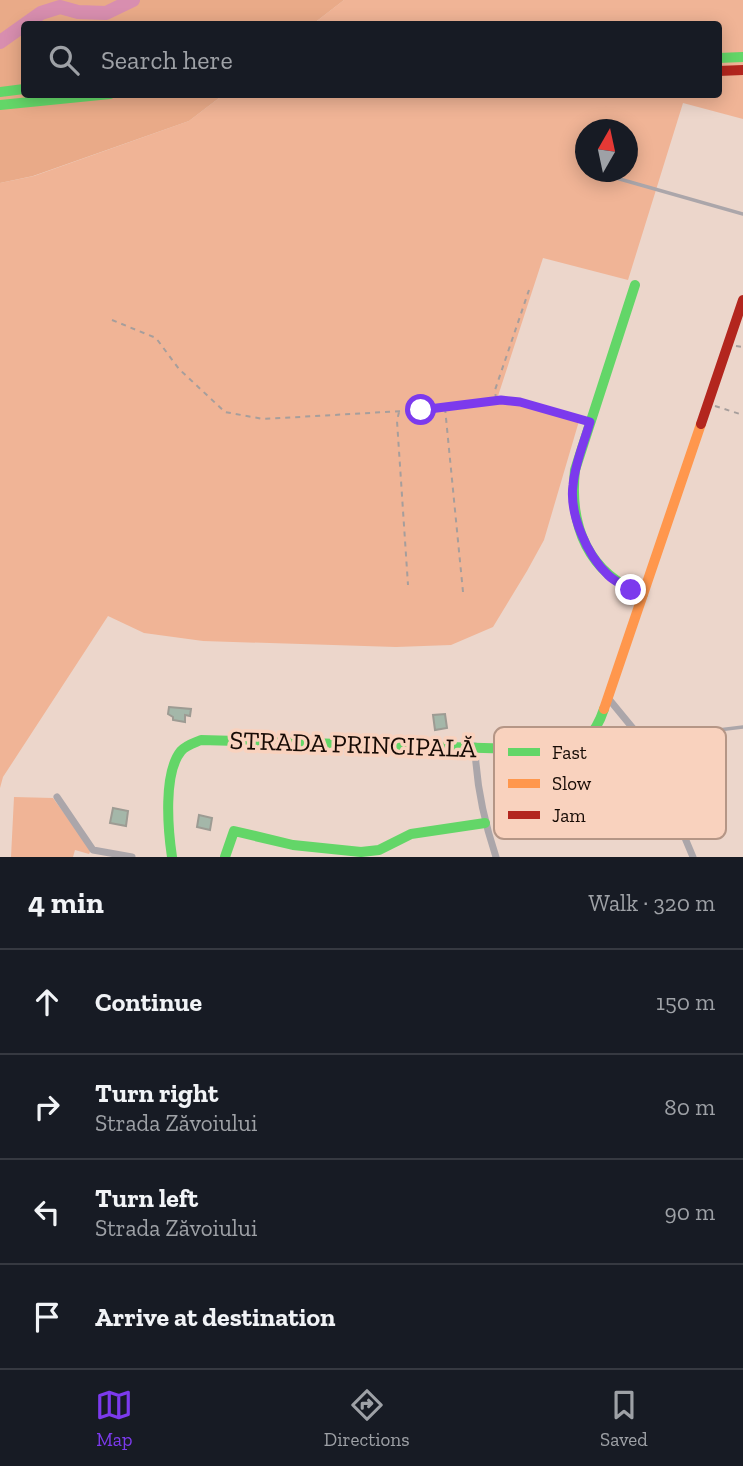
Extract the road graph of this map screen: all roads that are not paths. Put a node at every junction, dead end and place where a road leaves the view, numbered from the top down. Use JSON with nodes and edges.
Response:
{"nodes":[{"id":1,"x":743,"y":57,"type":"edge"},
{"id":2,"x":722,"y":58,"type":"edge"},
{"id":3,"x":743,"y":70,"type":"edge"},
{"id":4,"x":722,"y":71,"type":"edge"},
{"id":5,"x":21,"y":89,"type":"edge"},
{"id":6,"x":0,"y":92,"type":"edge"},
{"id":7,"x":70,"y":98,"type":"edge"},
{"id":8,"x":0,"y":105,"type":"edge"},
{"id":9,"x":630,"y":182,"type":"edge"},
{"id":10,"x":743,"y":214,"type":"edge"},
{"id":11,"x":635,"y":285,"type":"dead end"},
{"id":12,"x":743,"y":300,"type":"edge"},
{"id":13,"x":643,"y":594,"type":"junction"},
{"id":14,"x":608,"y":698,"type":"junction"},
{"id":15,"x":595,"y":727,"type":"edge"},
{"id":16,"x":632,"y":727,"type":"edge"},
{"id":17,"x":475,"y":746,"type":"junction"},
{"id":18,"x":494,"y":748,"type":"edge"},
{"id":19,"x":57,"y":797,"type":"dead end"},
{"id":20,"x":485,"y":823,"type":"junction"},
{"id":21,"x":685,"y":839,"type":"edge"},
{"id":22,"x":132,"y":857,"type":"edge"},
{"id":23,"x":172,"y":857,"type":"edge"},
{"id":24,"x":225,"y":857,"type":"edge"},
{"id":25,"x":496,"y":857,"type":"edge"},
{"id":26,"x":693,"y":857,"type":"edge"}],
"edges":[{"from":1,"to":2,"type":"main road"},
{"from":3,"to":4,"type":"main road"},
{"from":5,"to":6,"type":"main road"},
{"from":7,"to":8,"type":"main road"},
{"from":9,"to":10,"type":"lane"},
{"from":11,"to":13,"type":"main road"},
{"from":12,"to":13,"type":"main road","name":"STRADA PRINCIPALĂ"},
{"from":13,"to":14,"type":"main road","name":"STRADA PRINCIPALĂ"},
{"from":14,"to":15,"type":"main road","name":"STRADA PRINCIPALĂ"},
{"from":14,"to":16,"type":"street"},
{"from":17,"to":18,"type":"main road","name":"STRADA PRINCIPALĂ"},
{"from":17,"to":20,"type":"street"},
{"from":17,"to":23,"type":"main road","name":"STRADA PRINCIPALĂ"},
{"from":19,"to":22,"type":"street"},
{"from":20,"to":24,"type":"main road"},
{"from":20,"to":25,"type":"street"},
{"from":21,"to":26,"type":"street"}]}
